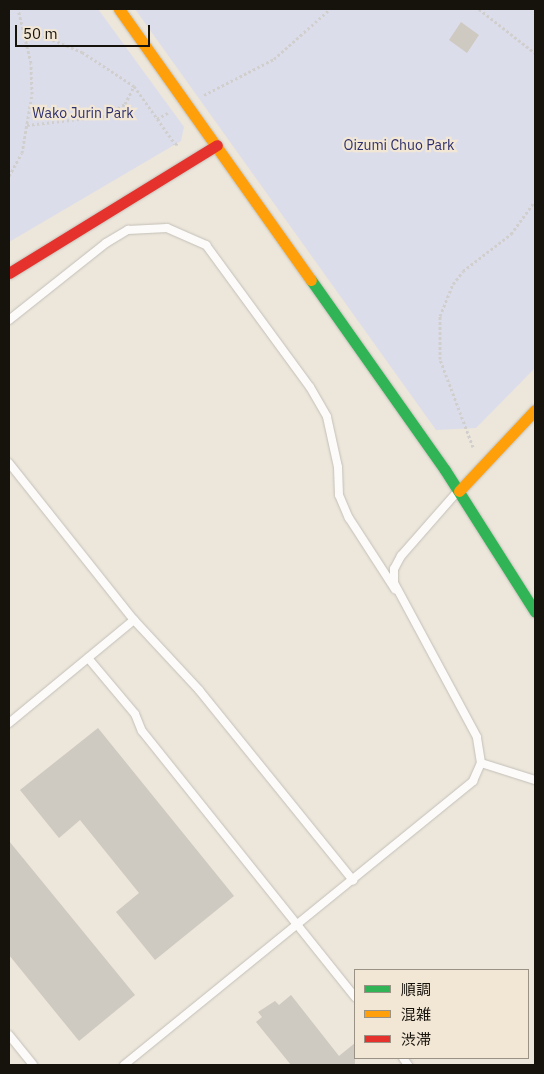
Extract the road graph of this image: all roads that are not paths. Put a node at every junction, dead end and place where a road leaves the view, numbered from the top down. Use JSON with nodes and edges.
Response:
{"nodes":[{"id":1,"x":119,"y":9,"type":"edge"},
{"id":2,"x":217,"y":145,"type":"junction"},
{"id":3,"x":9,"y":273,"type":"edge"},
{"id":4,"x":9,"y":320,"type":"edge"},
{"id":5,"x":535,"y":410,"type":"edge"},
{"id":6,"x":9,"y":463,"type":"edge"},
{"id":7,"x":459,"y":491,"type":"junction"},
{"id":8,"x":400,"y":597,"type":"junction"},
{"id":9,"x":535,"y":612,"type":"edge"},
{"id":10,"x":134,"y":620,"type":"junction"},
{"id":11,"x":88,"y":658,"type":"junction"},
{"id":12,"x":9,"y":722,"type":"edge"},
{"id":13,"x":481,"y":763,"type":"junction"},
{"id":14,"x":535,"y":780,"type":"edge"},
{"id":15,"x":353,"y":880,"type":"junction"},
{"id":16,"x":298,"y":924,"type":"junction"},
{"id":17,"x":354,"y":997,"type":"edge"},
{"id":18,"x":9,"y":1035,"type":"edge"},
{"id":19,"x":33,"y":1065,"type":"edge"},
{"id":20,"x":124,"y":1065,"type":"edge"}],
"edges":[{"from":1,"to":2,"type":"street"},
{"from":2,"to":3,"type":"street"},
{"from":2,"to":7,"type":"street"},
{"from":4,"to":8,"type":"lane"},
{"from":5,"to":7,"type":"street"},
{"from":6,"to":10,"type":"lane"},
{"from":7,"to":8,"type":"lane"},
{"from":7,"to":9,"type":"street"},
{"from":8,"to":13,"type":"lane"},
{"from":10,"to":11,"type":"lane"},
{"from":10,"to":15,"type":"lane"},
{"from":11,"to":12,"type":"lane"},
{"from":11,"to":16,"type":"lane"},
{"from":13,"to":14,"type":"lane"},
{"from":13,"to":15,"type":"lane"},
{"from":15,"to":16,"type":"lane"},
{"from":16,"to":17,"type":"lane"},
{"from":16,"to":20,"type":"lane"},
{"from":18,"to":19,"type":"lane"}]}
